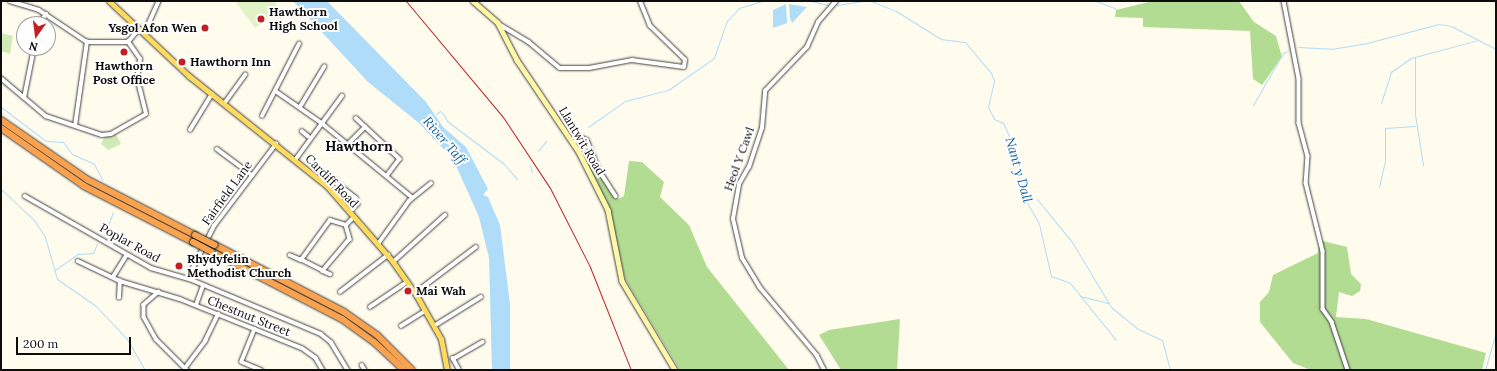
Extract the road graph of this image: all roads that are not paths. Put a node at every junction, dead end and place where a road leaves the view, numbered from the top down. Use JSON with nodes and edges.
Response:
{"nodes":[{"id":1,"x":10,"y":1,"type":"edge"},
{"id":2,"x":109,"y":1,"type":"edge"},
{"id":3,"x":159,"y":1,"type":"edge"},
{"id":4,"x":473,"y":1,"type":"edge"},
{"id":5,"x":640,"y":1,"type":"edge"},
{"id":6,"x":836,"y":1,"type":"edge"},
{"id":7,"x":1284,"y":1,"type":"edge"},
{"id":8,"x":46,"y":14,"type":"joint"},
{"id":9,"x":498,"y":23,"type":"junction"},
{"id":10,"x":140,"y":29,"type":"junction"},
{"id":11,"x":144,"y":34,"type":"junction"},
{"id":12,"x":87,"y":42,"type":"junction"},
{"id":13,"x":128,"y":42,"type":"junction"},
{"id":14,"x":299,"y":44,"type":"dead end"},
{"id":15,"x":32,"y":56,"type":"edge"},
{"id":16,"x":324,"y":67,"type":"dead end"},
{"id":17,"x":245,"y":75,"type":"dead end"},
{"id":18,"x":1,"y":78,"type":"edge"},
{"id":19,"x":277,"y":92,"type":"junction"},
{"id":20,"x":212,"y":94,"type":"junction"},
{"id":21,"x":342,"y":96,"type":"dead end"},
{"id":22,"x":24,"y":98,"type":"junction"},
{"id":23,"x":224,"y":104,"type":"junction"},
{"id":24,"x":300,"y":107,"type":"junction"},
{"id":25,"x":262,"y":116,"type":"dead end"},
{"id":26,"x":356,"y":118,"type":"dead end"},
{"id":27,"x":1,"y":120,"type":"edge"},
{"id":28,"x":323,"y":124,"type":"junction"},
{"id":29,"x":75,"y":126,"type":"junction"},
{"id":30,"x":365,"y":127,"type":"junction"},
{"id":31,"x":1,"y":128,"type":"edge"},
{"id":32,"x":190,"y":130,"type":"dead end"},
{"id":33,"x":302,"y":131,"type":"dead end"},
{"id":34,"x":310,"y":137,"type":"junction"},
{"id":35,"x":573,"y":142,"type":"junction"},
{"id":36,"x":276,"y":143,"type":"junction"},
{"id":37,"x":348,"y":144,"type":"junction"},
{"id":38,"x":217,"y":149,"type":"dead end"},
{"id":39,"x":296,"y":159,"type":"junction"},
{"id":40,"x":321,"y":171,"type":"dead end"},
{"id":41,"x":252,"y":175,"type":"junction"},
{"id":42,"x":387,"y":176,"type":"junction"},
{"id":43,"x":431,"y":183,"type":"dead end"},
{"id":44,"x":25,"y":196,"type":"dead end"},
{"id":45,"x":616,"y":196,"type":"dead end"},
{"id":46,"x":412,"y":197,"type":"junction"},
{"id":47,"x":350,"y":212,"type":"junction"},
{"id":48,"x":445,"y":215,"type":"dead end"},
{"id":49,"x":354,"y":217,"type":"junction"},
{"id":50,"x":346,"y":225,"type":"junction"},
{"id":51,"x":378,"y":244,"type":"junction"},
{"id":52,"x":476,"y":246,"type":"dead end"},
{"id":53,"x":290,"y":254,"type":"dead end"},
{"id":54,"x":127,"y":255,"type":"junction"},
{"id":55,"x":388,"y":255,"type":"junction"},
{"id":56,"x":301,"y":260,"type":"junction"},
{"id":57,"x":78,"y":261,"type":"dead end"},
{"id":58,"x":393,"y":262,"type":"junction"},
{"id":59,"x":323,"y":271,"type":"junction"},
{"id":60,"x":330,"y":274,"type":"dead end"},
{"id":61,"x":113,"y":277,"type":"junction"},
{"id":62,"x":192,"y":280,"type":"junction"},
{"id":63,"x":120,"y":281,"type":"junction"},
{"id":64,"x":407,"y":282,"type":"junction"},
{"id":65,"x":204,"y":286,"type":"junction"},
{"id":66,"x":159,"y":292,"type":"junction"},
{"id":67,"x":340,"y":292,"type":"dead end"},
{"id":68,"x":415,"y":293,"type":"junction"},
{"id":69,"x":481,"y":296,"type":"dead end"},
{"id":70,"x":119,"y":298,"type":"dead end"},
{"id":71,"x":196,"y":305,"type":"junction"},
{"id":72,"x":370,"y":307,"type":"dead end"},
{"id":73,"x":425,"y":311,"type":"junction"},
{"id":74,"x":218,"y":314,"type":"junction"},
{"id":75,"x":401,"y":326,"type":"dead end"},
{"id":76,"x":434,"y":326,"type":"junction"},
{"id":77,"x":255,"y":329,"type":"junction"},
{"id":78,"x":483,"y":342,"type":"dead end"},
{"id":79,"x":362,"y":365,"type":"dead end"},
{"id":80,"x":186,"y":369,"type":"edge"},
{"id":81,"x":261,"y":370,"type":"edge"},
{"id":82,"x":323,"y":370,"type":"edge"},
{"id":83,"x":348,"y":370,"type":"edge"},
{"id":84,"x":365,"y":370,"type":"edge"},
{"id":85,"x":404,"y":370,"type":"edge"},
{"id":86,"x":412,"y":370,"type":"edge"},
{"id":87,"x":446,"y":370,"type":"edge"},
{"id":88,"x":459,"y":370,"type":"edge"},
{"id":89,"x":675,"y":370,"type":"edge"},
{"id":90,"x":824,"y":370,"type":"edge"},
{"id":91,"x":1348,"y":370,"type":"edge"}],
"edges":[{"from":1,"to":8,"type":"street"},
{"from":2,"to":10,"type":"main road"},
{"from":3,"to":11,"type":"street"},
{"from":4,"to":9,"type":"main road","name":"Llantwit Road"},
{"from":5,"to":9,"type":"street"},
{"from":6,"to":90,"type":"street","name":"Heol Y Cawl"},
{"from":7,"to":91,"type":"street"},
{"from":8,"to":12,"type":"street"},
{"from":9,"to":35,"type":"main road","name":"Llantwit Road"},
{"from":10,"to":11,"type":"main road"},
{"from":10,"to":13,"type":"street"},
{"from":11,"to":20,"type":"main road","name":"Cardiff Road"},
{"from":12,"to":13,"type":"street"},
{"from":12,"to":29,"type":"street"},
{"from":13,"to":29,"type":"street"},
{"from":14,"to":19,"type":"street"},
{"from":15,"to":22,"type":"street"},
{"from":16,"to":24,"type":"street"},
{"from":17,"to":23,"type":"street"},
{"from":18,"to":22,"type":"street"},
{"from":19,"to":24,"type":"street"},
{"from":19,"to":25,"type":"street"},
{"from":20,"to":23,"type":"main road","name":"Cardiff Road"},
{"from":20,"to":32,"type":"street"},
{"from":21,"to":28,"type":"street"},
{"from":22,"to":29,"type":"street"},
{"from":23,"to":36,"type":"main road","name":"Cardiff Road"},
{"from":24,"to":28,"type":"street"},
{"from":26,"to":30,"type":"street"},
{"from":27,"to":86,"type":"highway","bridge":true},
{"from":28,"to":34,"type":"street"},
{"from":28,"to":37,"type":"street"},
{"from":30,"to":37,"type":"street"},
{"from":30,"to":42,"type":"street"},
{"from":31,"to":85,"type":"highway","bridge":true},
{"from":33,"to":34,"type":"street"},
{"from":34,"to":39,"type":"street"},
{"from":35,"to":45,"type":"street"},
{"from":35,"to":89,"type":"main road","name":"Llantwit Road"},
{"from":36,"to":39,"type":"main road","name":"Cardiff Road"},
{"from":36,"to":41,"type":"street","name":"Fairfield Lane"},
{"from":37,"to":42,"type":"street"},
{"from":38,"to":41,"type":"street"},
{"from":39,"to":47,"type":"main road","name":"Cardiff Road"},
{"from":40,"to":47,"type":"street"},
{"from":41,"to":62,"type":"street","name":"Fairfield Lane"},
{"from":42,"to":46,"type":"street"},
{"from":43,"to":46,"type":"street"},
{"from":44,"to":54,"type":"street","name":"Poplar Road"},
{"from":46,"to":51,"type":"street"},
{"from":47,"to":49,"type":"main road","name":"Cardiff Road"},
{"from":48,"to":58,"type":"street"},
{"from":49,"to":50,"type":"street"},
{"from":49,"to":51,"type":"main road","name":"Cardiff Road"},
{"from":50,"to":56,"type":"street"},
{"from":50,"to":59,"type":"street"},
{"from":51,"to":55,"type":"main road","name":"Cardiff Road"},
{"from":52,"to":68,"type":"street"},
{"from":53,"to":56,"type":"street"},
{"from":54,"to":61,"type":"street"},
{"from":54,"to":62,"type":"street","name":"Poplar Road"},
{"from":55,"to":58,"type":"main road","name":"Cardiff Road"},
{"from":55,"to":67,"type":"street"},
{"from":56,"to":59,"type":"street"},
{"from":57,"to":61,"type":"street","name":"Chestnut Street"},
{"from":58,"to":64,"type":"main road","name":"Cardiff Road"},
{"from":59,"to":60,"type":"street"},
{"from":61,"to":63,"type":"street","name":"Chestnut Street"},
{"from":62,"to":65,"type":"street","name":"Poplar Road"},
{"from":63,"to":66,"type":"street","name":"Chestnut Street"},
{"from":63,"to":70,"type":"street"},
{"from":64,"to":68,"type":"main road","name":"Cardiff Road"},
{"from":64,"to":72,"type":"street"},
{"from":65,"to":71,"type":"street"},
{"from":65,"to":83,"type":"street","name":"Poplar Road"},
{"from":66,"to":71,"type":"street","name":"Chestnut Street"},
{"from":66,"to":80,"type":"street"},
{"from":68,"to":73,"type":"main road","name":"Cardiff Road"},
{"from":69,"to":76,"type":"street"},
{"from":71,"to":74,"type":"street","name":"Chestnut Street"},
{"from":73,"to":75,"type":"street"},
{"from":73,"to":76,"type":"main road","name":"Cardiff Road"},
{"from":74,"to":77,"type":"street","name":"Chestnut Street"},
{"from":74,"to":80,"type":"street"},
{"from":76,"to":87,"type":"main road","name":"Cardiff Road"},
{"from":77,"to":81,"type":"street"},
{"from":77,"to":82,"type":"street","name":"Chestnut Street"},
{"from":78,"to":88,"type":"street"},
{"from":79,"to":84,"type":"street"}]}
